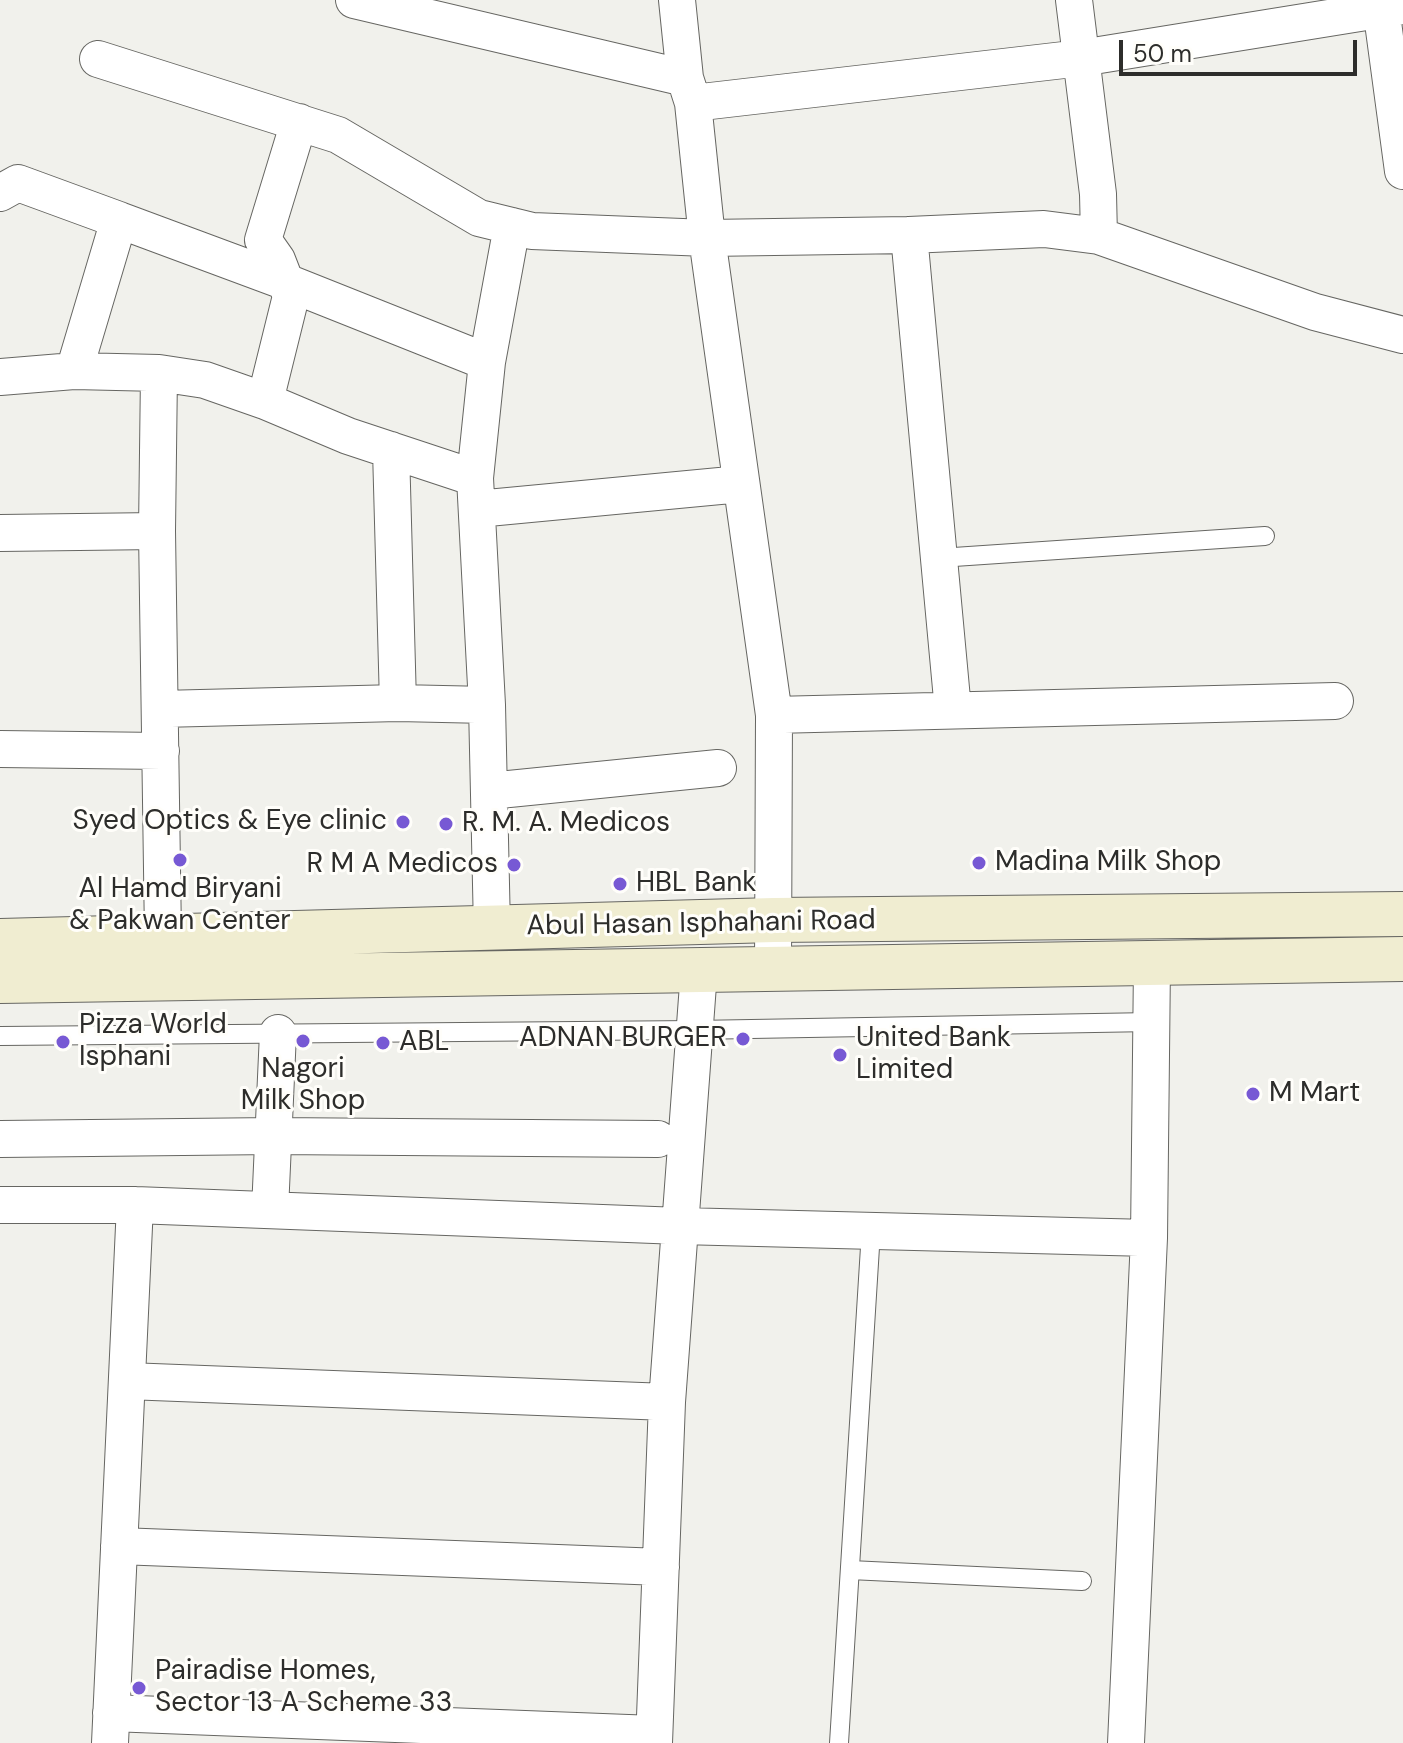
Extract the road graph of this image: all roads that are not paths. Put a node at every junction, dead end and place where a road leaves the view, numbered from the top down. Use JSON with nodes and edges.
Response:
{"nodes":[{"id":1,"x":354,"y":0,"type":"edge"},
{"id":2,"x":677,"y":0,"type":"edge"},
{"id":3,"x":1074,"y":0,"type":"edge"},
{"id":4,"x":1388,"y":5,"type":"edge"},
{"id":5,"x":1081,"y":58,"type":"junction"},
{"id":6,"x":98,"y":59,"type":"dead end"},
{"id":7,"x":689,"y":90,"type":"junction"},
{"id":8,"x":299,"y":122,"type":"junction"},
{"id":9,"x":1403,"y":171,"type":"edge"},
{"id":10,"x":0,"y":193,"type":"edge"},
{"id":11,"x":119,"y":220,"type":"junction"},
{"id":12,"x":512,"y":226,"type":"junction"},
{"id":13,"x":909,"y":235,"type":"junction"},
{"id":14,"x":1099,"y":236,"type":"junction"},
{"id":15,"x":707,"y":238,"type":"junction"},
{"id":16,"x":286,"y":282,"type":"junction"},
{"id":17,"x":1403,"y":335,"type":"edge"},
{"id":18,"x":487,"y":362,"type":"junction"},
{"id":19,"x":74,"y":371,"type":"junction"},
{"id":20,"x":159,"y":373,"type":"junction"},
{"id":21,"x":0,"y":377,"type":"edge"},
{"id":22,"x":265,"y":401,"type":"junction"},
{"id":23,"x":391,"y":450,"type":"junction"},
{"id":24,"x":741,"y":484,"type":"junction"},
{"id":25,"x":476,"y":493,"type":"junction"},
{"id":26,"x":157,"y":531,"type":"junction"},
{"id":27,"x":0,"y":533,"type":"edge"},
{"id":28,"x":1265,"y":536,"type":"dead end"},
{"id":29,"x":939,"y":558,"type":"junction"},
{"id":30,"x":1335,"y":701,"type":"dead end"},
{"id":31,"x":398,"y":703,"type":"junction"},
{"id":32,"x":487,"y":705,"type":"junction"},
{"id":33,"x":161,"y":709,"type":"junction"},
{"id":34,"x":953,"y":710,"type":"junction"},
{"id":35,"x":774,"y":715,"type":"junction"},
{"id":36,"x":0,"y":749,"type":"edge"},
{"id":37,"x":161,"y":751,"type":"junction"},
{"id":38,"x":718,"y":768,"type":"dead end"},
{"id":39,"x":489,"y":791,"type":"junction"},
{"id":40,"x":1403,"y":914,"type":"edge"},
{"id":41,"x":774,"y":920,"type":"junction"},
{"id":42,"x":492,"y":929,"type":"junction"},
{"id":43,"x":163,"y":936,"type":"junction"},
{"id":44,"x":0,"y":941,"type":"edge"},
{"id":45,"x":1403,"y":959,"type":"edge"},
{"id":46,"x":1152,"y":963,"type":"junction"},
{"id":47,"x":773,"y":969,"type":"junction"},
{"id":48,"x":699,"y":971,"type":"junction"},
{"id":49,"x":0,"y":981,"type":"edge"},
{"id":50,"x":1152,"y":1022,"type":"junction"},
{"id":51,"x":694,"y":1030,"type":"junction"},
{"id":52,"x":278,"y":1033,"type":"junction"},
{"id":53,"x":0,"y":1036,"type":"edge"},
{"id":54,"x":274,"y":1136,"type":"junction"},
{"id":55,"x":0,"y":1139,"type":"edge"},
{"id":56,"x":658,"y":1139,"type":"dead end"},
{"id":57,"x":0,"y":1205,"type":"edge"},
{"id":58,"x":135,"y":1205,"type":"junction"},
{"id":59,"x":270,"y":1210,"type":"junction"},
{"id":60,"x":680,"y":1226,"type":"junction"},
{"id":61,"x":871,"y":1231,"type":"junction"},
{"id":62,"x":1149,"y":1238,"type":"junction"},
{"id":63,"x":127,"y":1381,"type":"junction"},
{"id":64,"x":667,"y":1402,"type":"junction"},
{"id":65,"x":119,"y":1546,"type":"junction"},
{"id":66,"x":661,"y":1567,"type":"junction"},
{"id":67,"x":850,"y":1570,"type":"junction"},
{"id":68,"x":1082,"y":1581,"type":"dead end"},
{"id":69,"x":110,"y":1728,"type":"edge"},
{"id":70,"x":654,"y":1738,"type":"edge"},
{"id":71,"x":839,"y":1743,"type":"edge"},
{"id":72,"x":1126,"y":1743,"type":"edge"}],
"edges":[{"from":1,"to":7,"type":"street"},
{"from":2,"to":7,"type":"street"},
{"from":3,"to":5,"type":"street"},
{"from":4,"to":5,"type":"street"},
{"from":4,"to":9,"type":"street"},
{"from":5,"to":7,"type":"street"},
{"from":5,"to":14,"type":"street"},
{"from":6,"to":8,"type":"street"},
{"from":7,"to":15,"type":"street"},
{"from":8,"to":12,"type":"street"},
{"from":8,"to":16,"type":"street"},
{"from":10,"to":11,"type":"street"},
{"from":11,"to":16,"type":"street"},
{"from":11,"to":19,"type":"street"},
{"from":12,"to":15,"type":"street"},
{"from":12,"to":18,"type":"street"},
{"from":13,"to":14,"type":"street"},
{"from":13,"to":15,"type":"street"},
{"from":13,"to":29,"type":"street"},
{"from":14,"to":17,"type":"street"},
{"from":15,"to":24,"type":"street"},
{"from":16,"to":18,"type":"street"},
{"from":16,"to":22,"type":"street"},
{"from":18,"to":25,"type":"street"},
{"from":19,"to":20,"type":"street"},
{"from":19,"to":21,"type":"street"},
{"from":20,"to":22,"type":"street"},
{"from":20,"to":26,"type":"street"},
{"from":22,"to":23,"type":"street"},
{"from":23,"to":25,"type":"street"},
{"from":23,"to":31,"type":"street"},
{"from":24,"to":25,"type":"street"},
{"from":24,"to":35,"type":"street"},
{"from":25,"to":32,"type":"street"},
{"from":26,"to":27,"type":"street"},
{"from":26,"to":33,"type":"street"},
{"from":28,"to":29,"type":"lane"},
{"from":29,"to":34,"type":"street"},
{"from":30,"to":34,"type":"street"},
{"from":31,"to":32,"type":"street"},
{"from":31,"to":33,"type":"street"},
{"from":32,"to":39,"type":"street"},
{"from":33,"to":37,"type":"street"},
{"from":34,"to":35,"type":"street"},
{"from":35,"to":41,"type":"street"},
{"from":36,"to":37,"type":"street"},
{"from":37,"to":43,"type":"street"},
{"from":38,"to":39,"type":"street"},
{"from":39,"to":42,"type":"street"},
{"from":40,"to":41,"type":"main road","name":"Abul Hasan Isphahani Road"},
{"from":41,"to":42,"type":"main road","name":"Abul Hasan Isphahani Road"},
{"from":41,"to":47,"type":"street"},
{"from":42,"to":43,"type":"main road","name":"Abul Hasan Isphahani Road"},
{"from":43,"to":44,"type":"main road","name":"Abul Hasan Isphahani Road"},
{"from":45,"to":46,"type":"main road","name":"Abul Hasan Isphahani Road"},
{"from":46,"to":47,"type":"main road","name":"Abul Hasan Isphahani Road"},
{"from":46,"to":50,"type":"street"},
{"from":47,"to":48,"type":"main road","name":"Abul Hasan Isphahani Road"},
{"from":48,"to":49,"type":"main road","name":"Abul Hasan Isphahani Road"},
{"from":48,"to":51,"type":"street"},
{"from":50,"to":51,"type":"lane"},
{"from":50,"to":62,"type":"street"},
{"from":51,"to":52,"type":"lane"},
{"from":51,"to":60,"type":"street"},
{"from":52,"to":53,"type":"lane"},
{"from":52,"to":54,"type":"street"},
{"from":54,"to":55,"type":"street"},
{"from":54,"to":56,"type":"street"},
{"from":54,"to":59,"type":"street"},
{"from":57,"to":58,"type":"street"},
{"from":58,"to":59,"type":"street"},
{"from":58,"to":63,"type":"street"},
{"from":59,"to":60,"type":"street"},
{"from":60,"to":61,"type":"street"},
{"from":60,"to":64,"type":"street"},
{"from":61,"to":62,"type":"street"},
{"from":61,"to":67,"type":"lane"},
{"from":62,"to":72,"type":"street"},
{"from":63,"to":64,"type":"street"},
{"from":63,"to":65,"type":"street"},
{"from":64,"to":66,"type":"street"},
{"from":65,"to":66,"type":"street"},
{"from":65,"to":69,"type":"street"},
{"from":66,"to":70,"type":"street"},
{"from":67,"to":68,"type":"lane"},
{"from":67,"to":71,"type":"lane"},
{"from":69,"to":70,"type":"street"}]}
